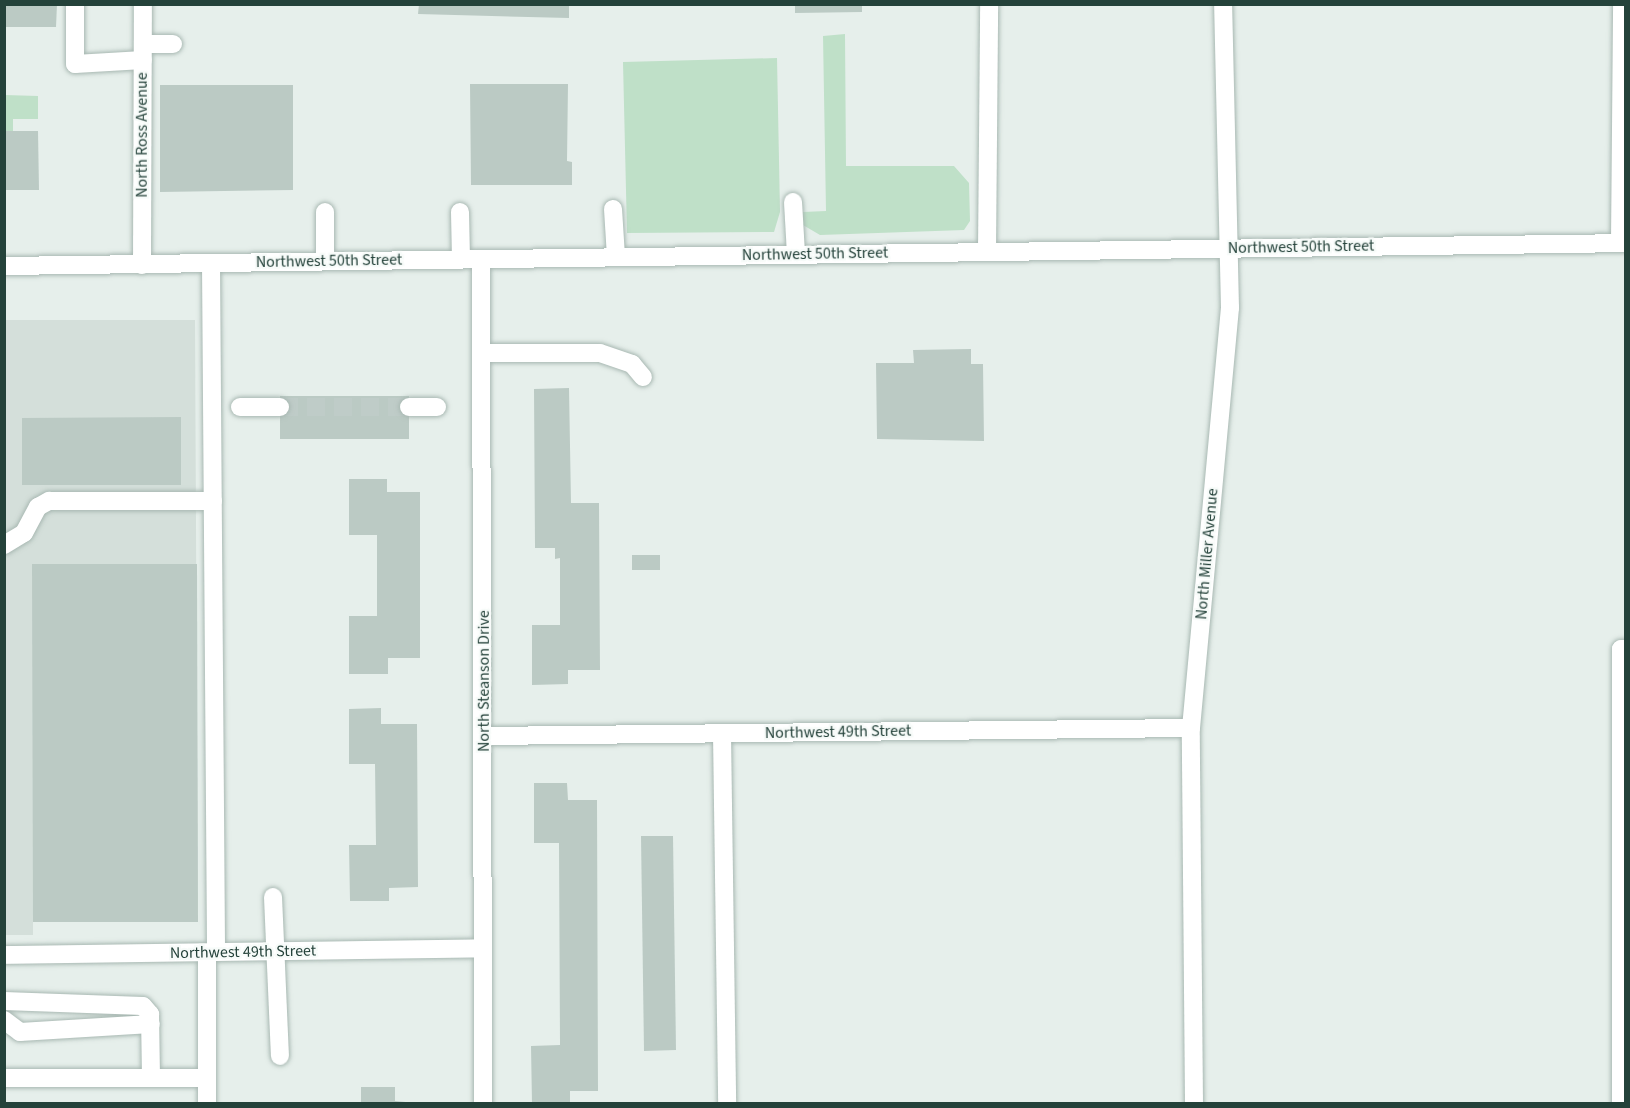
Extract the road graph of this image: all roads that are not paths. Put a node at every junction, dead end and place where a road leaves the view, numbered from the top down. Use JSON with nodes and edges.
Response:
{"nodes":[{"id":1,"x":75,"y":4,"type":"edge"},
{"id":2,"x":143,"y":4,"type":"edge"},
{"id":3,"x":989,"y":4,"type":"edge"},
{"id":4,"x":1223,"y":4,"type":"edge"},
{"id":5,"x":1622,"y":4,"type":"edge"},
{"id":6,"x":174,"y":44,"type":"dead end"},
{"id":7,"x":142,"y":52,"type":"junction"},
{"id":8,"x":793,"y":202,"type":"dead end"},
{"id":9,"x":613,"y":209,"type":"dead end"},
{"id":10,"x":325,"y":212,"type":"dead end"},
{"id":11,"x":460,"y":213,"type":"dead end"},
{"id":12,"x":1623,"y":243,"type":"edge"},
{"id":13,"x":1230,"y":249,"type":"junction"},
{"id":14,"x":987,"y":252,"type":"junction"},
{"id":15,"x":796,"y":254,"type":"junction"},
{"id":16,"x":616,"y":257,"type":"junction"},
{"id":17,"x":460,"y":259,"type":"junction"},
{"id":18,"x":482,"y":259,"type":"junction"},
{"id":19,"x":325,"y":260,"type":"junction"},
{"id":20,"x":211,"y":263,"type":"junction"},
{"id":21,"x":142,"y":265,"type":"junction"},
{"id":22,"x":4,"y":266,"type":"edge"},
{"id":23,"x":482,"y":353,"type":"junction"},
{"id":24,"x":643,"y":377,"type":"dead end"},
{"id":25,"x":240,"y":407,"type":"dead end"},
{"id":26,"x":280,"y":407,"type":"tunnel mouth"},
{"id":27,"x":410,"y":407,"type":"tunnel mouth"},
{"id":28,"x":437,"y":407,"type":"dead end"},
{"id":29,"x":213,"y":501,"type":"junction"},
{"id":30,"x":4,"y":545,"type":"edge"},
{"id":31,"x":1623,"y":649,"type":"edge"},
{"id":32,"x":1191,"y":728,"type":"junction"},
{"id":33,"x":722,"y":733,"type":"junction"},
{"id":34,"x":485,"y":736,"type":"junction"},
{"id":35,"x":273,"y":897,"type":"dead end"},
{"id":36,"x":481,"y":948,"type":"junction"},
{"id":37,"x":211,"y":952,"type":"junction"},
{"id":38,"x":277,"y":952,"type":"junction"},
{"id":39,"x":4,"y":955,"type":"edge"},
{"id":40,"x":4,"y":1001,"type":"edge"},
{"id":41,"x":4,"y":1020,"type":"edge"},
{"id":42,"x":151,"y":1024,"type":"junction"},
{"id":43,"x":280,"y":1056,"type":"dead end"},
{"id":44,"x":4,"y":1078,"type":"edge"},
{"id":45,"x":151,"y":1078,"type":"junction"},
{"id":46,"x":207,"y":1078,"type":"junction"},
{"id":47,"x":207,"y":1104,"type":"edge"},
{"id":48,"x":483,"y":1104,"type":"edge"},
{"id":49,"x":727,"y":1104,"type":"edge"},
{"id":50,"x":1194,"y":1104,"type":"edge"},
{"id":51,"x":1620,"y":1104,"type":"edge"}],
"edges":[{"from":1,"to":7,"type":"street"},
{"from":2,"to":7,"type":"street","name":"North Ross Avenue"},
{"from":3,"to":14,"type":"street"},
{"from":4,"to":13,"type":"street","name":"North Miller Avenue"},
{"from":5,"to":12,"type":"street"},
{"from":6,"to":7,"type":"street"},
{"from":7,"to":21,"type":"street","name":"North Ross Avenue"},
{"from":8,"to":15,"type":"street"},
{"from":9,"to":16,"type":"street"},
{"from":10,"to":19,"type":"street"},
{"from":11,"to":17,"type":"street"},
{"from":12,"to":13,"type":"street","name":"Northwest 50th Street"},
{"from":13,"to":14,"type":"street","name":"Northwest 50th Street"},
{"from":13,"to":32,"type":"street","name":"North Miller Avenue"},
{"from":14,"to":15,"type":"street","name":"Northwest 50th Street"},
{"from":15,"to":16,"type":"street","name":"Northwest 50th Street"},
{"from":16,"to":18,"type":"street","name":"Northwest 50th Street"},
{"from":17,"to":18,"type":"street","name":"Northwest 50th Street"},
{"from":17,"to":19,"type":"street","name":"Northwest 50th Street"},
{"from":18,"to":23,"type":"street","name":"North Steanson Drive"},
{"from":19,"to":20,"type":"street","name":"Northwest 50th Street"},
{"from":20,"to":21,"type":"street","name":"Northwest 50th Street"},
{"from":20,"to":29,"type":"street"},
{"from":21,"to":22,"type":"street","name":"Northwest 50th Street"},
{"from":23,"to":24,"type":"street"},
{"from":23,"to":34,"type":"street","name":"North Steanson Drive"},
{"from":25,"to":26,"type":"street"},
{"from":27,"to":28,"type":"street"},
{"from":29,"to":30,"type":"street"},
{"from":29,"to":37,"type":"street"},
{"from":31,"to":51,"type":"street"},
{"from":32,"to":33,"type":"street","name":"Northwest 49th Street"},
{"from":32,"to":50,"type":"street","name":"North Miller Avenue"},
{"from":33,"to":34,"type":"street","name":"Northwest 49th Street"},
{"from":33,"to":49,"type":"street"},
{"from":34,"to":36,"type":"street","name":"North Steanson Drive"},
{"from":35,"to":38,"type":"street"},
{"from":36,"to":38,"type":"street","name":"Northwest 49th Street"},
{"from":36,"to":48,"type":"street","name":"North Steanson Drive"},
{"from":37,"to":38,"type":"street","name":"Northwest 49th Street"},
{"from":37,"to":39,"type":"street","name":"Northwest 49th Street"},
{"from":37,"to":46,"type":"street"},
{"from":38,"to":43,"type":"street"},
{"from":40,"to":42,"type":"street"},
{"from":41,"to":42,"type":"street"},
{"from":42,"to":45,"type":"street"},
{"from":44,"to":45,"type":"street"},
{"from":45,"to":46,"type":"street"},
{"from":46,"to":47,"type":"street"}]}
